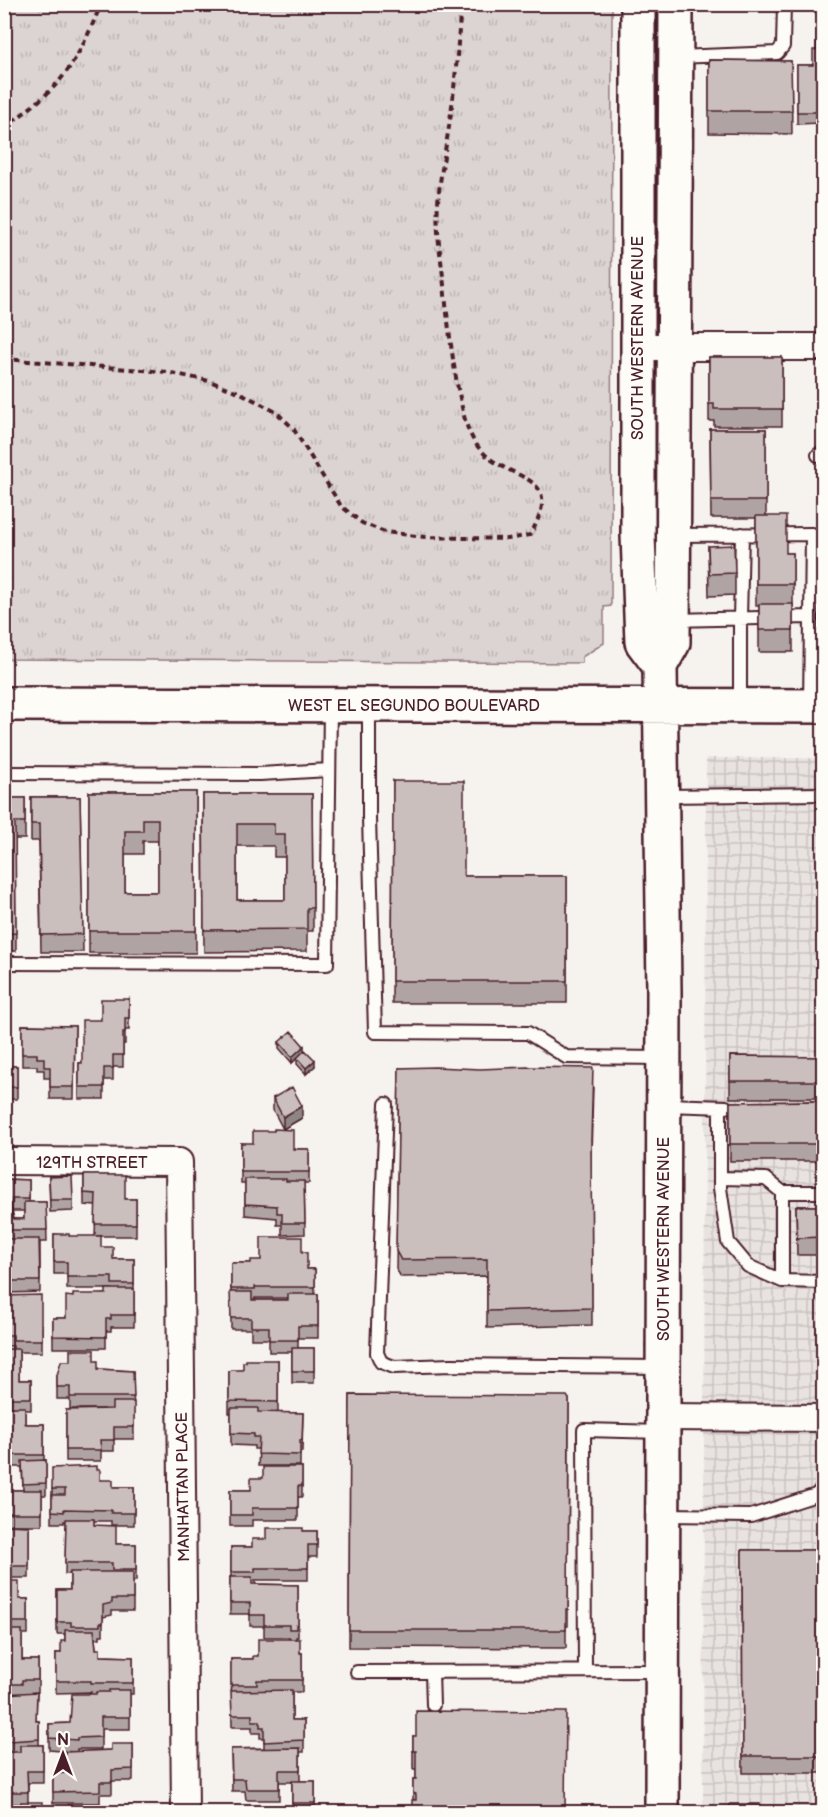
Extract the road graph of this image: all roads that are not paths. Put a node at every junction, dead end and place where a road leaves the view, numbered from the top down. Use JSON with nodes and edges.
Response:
{"nodes":[{"id":1,"x":638,"y":4,"type":"edge"},
{"id":2,"x":676,"y":4,"type":"edge"},
{"id":3,"x":784,"y":4,"type":"edge"},
{"id":4,"x":676,"y":57,"type":"junction"},
{"id":5,"x":636,"y":347,"type":"junction"},
{"id":6,"x":675,"y":347,"type":"junction"},
{"id":7,"x":824,"y":347,"type":"edge"},
{"id":8,"x":742,"y":534,"type":"junction"},
{"id":9,"x":673,"y":535,"type":"junction"},
{"id":10,"x":810,"y":617,"type":"junction"},
{"id":11,"x":740,"y":618,"type":"junction"},
{"id":12,"x":673,"y":620,"type":"junction"},
{"id":13,"x":660,"y":666,"type":"junction"},
{"id":14,"x":4,"y":704,"type":"edge"},
{"id":15,"x":330,"y":704,"type":"junction"},
{"id":16,"x":369,"y":705,"type":"junction"},
{"id":17,"x":660,"y":706,"type":"junction"},
{"id":18,"x":740,"y":706,"type":"junction"},
{"id":19,"x":817,"y":706,"type":"edge"},
{"id":20,"x":329,"y":770,"type":"junction"},
{"id":21,"x":4,"y":773,"type":"edge"},
{"id":22,"x":824,"y":794,"type":"edge"},
{"id":23,"x":660,"y":796,"type":"junction"},
{"id":24,"x":4,"y":963,"type":"edge"},
{"id":25,"x":664,"y":1058,"type":"junction"},
{"id":26,"x":386,"y":1104,"type":"dead end"},
{"id":27,"x":664,"y":1105,"type":"junction"},
{"id":28,"x":720,"y":1107,"type":"junction"},
{"id":29,"x":743,"y":1107,"type":"edge"},
{"id":30,"x":4,"y":1161,"type":"edge"},
{"id":31,"x":179,"y":1162,"type":"joint"},
{"id":32,"x":720,"y":1178,"type":"junction"},
{"id":33,"x":782,"y":1192,"type":"junction"},
{"id":34,"x":824,"y":1192,"type":"edge"},
{"id":35,"x":782,"y":1281,"type":"junction"},
{"id":36,"x":824,"y":1282,"type":"edge"},
{"id":37,"x":663,"y":1367,"type":"junction"},
{"id":38,"x":824,"y":1418,"type":"edge"},
{"id":39,"x":663,"y":1424,"type":"junction"},
{"id":40,"x":824,"y":1487,"type":"edge"},
{"id":41,"x":662,"y":1515,"type":"junction"},
{"id":42,"x":585,"y":1671,"type":"junction"},
{"id":43,"x":662,"y":1671,"type":"junction"},
{"id":44,"x":357,"y":1672,"type":"dead end"},
{"id":45,"x":432,"y":1672,"type":"junction"},
{"id":46,"x":433,"y":1705,"type":"dead end"},
{"id":47,"x":185,"y":1812,"type":"edge"},
{"id":48,"x":662,"y":1812,"type":"edge"}],
"edges":[{"from":1,"to":5,"type":"main road","name":"SOUTH WESTERN AVENUE"},
{"from":2,"to":4,"type":"main road","name":"SOUTH WESTERN AVENUE"},
{"from":3,"to":4,"type":"lane"},
{"from":4,"to":6,"type":"main road","name":"SOUTH WESTERN AVENUE"},
{"from":5,"to":6,"type":"street"},
{"from":5,"to":13,"type":"main road","name":"SOUTH WESTERN AVENUE"},
{"from":6,"to":7,"type":"street"},
{"from":6,"to":9,"type":"main road","name":"SOUTH WESTERN AVENUE"},
{"from":8,"to":9,"type":"lane"},
{"from":8,"to":10,"type":"lane"},
{"from":8,"to":11,"type":"lane"},
{"from":9,"to":12,"type":"main road","name":"SOUTH WESTERN AVENUE"},
{"from":10,"to":11,"type":"lane"},
{"from":10,"to":19,"type":"lane"},
{"from":11,"to":12,"type":"lane"},
{"from":11,"to":18,"type":"lane"},
{"from":12,"to":13,"type":"main road","name":"SOUTH WESTERN AVENUE"},
{"from":13,"to":17,"type":"main road","name":"SOUTH WESTERN AVENUE"},
{"from":14,"to":15,"type":"main road","name":"WEST EL SEGUNDO BOULEVARD"},
{"from":15,"to":16,"type":"main road","name":"WEST EL SEGUNDO BOULEVARD"},
{"from":15,"to":20,"type":"lane"},
{"from":16,"to":17,"type":"main road","name":"WEST EL SEGUNDO BOULEVARD"},
{"from":16,"to":25,"type":"lane"},
{"from":17,"to":18,"type":"main road","name":"WEST EL SEGUNDO BOULEVARD"},
{"from":17,"to":23,"type":"main road","name":"SOUTH WESTERN AVENUE"},
{"from":18,"to":19,"type":"main road","name":"WEST EL SEGUNDO BOULEVARD"},
{"from":20,"to":21,"type":"lane"},
{"from":20,"to":24,"type":"lane"},
{"from":22,"to":23,"type":"lane"},
{"from":23,"to":25,"type":"main road","name":"SOUTH WESTERN AVENUE"},
{"from":25,"to":27,"type":"main road","name":"SOUTH WESTERN AVENUE"},
{"from":26,"to":37,"type":"lane"},
{"from":27,"to":28,"type":"lane"},
{"from":27,"to":37,"type":"main road","name":"SOUTH WESTERN AVENUE"},
{"from":28,"to":29,"type":"lane"},
{"from":28,"to":32,"type":"lane"},
{"from":30,"to":31,"type":"street","name":"129TH STREET"},
{"from":31,"to":47,"type":"street","name":"MANHATTAN PLACE"},
{"from":32,"to":33,"type":"lane"},
{"from":32,"to":35,"type":"lane"},
{"from":33,"to":34,"type":"lane"},
{"from":33,"to":35,"type":"lane"},
{"from":35,"to":36,"type":"lane"},
{"from":37,"to":39,"type":"main road","name":"SOUTH WESTERN AVENUE"},
{"from":38,"to":39,"type":"street"},
{"from":39,"to":41,"type":"main road","name":"SOUTH WESTERN AVENUE"},
{"from":39,"to":42,"type":"lane"},
{"from":40,"to":41,"type":"lane"},
{"from":41,"to":43,"type":"main road","name":"SOUTH WESTERN AVENUE"},
{"from":42,"to":43,"type":"lane"},
{"from":42,"to":45,"type":"lane"},
{"from":43,"to":48,"type":"main road","name":"SOUTH WESTERN AVENUE"},
{"from":44,"to":45,"type":"lane"},
{"from":45,"to":46,"type":"lane"}]}
